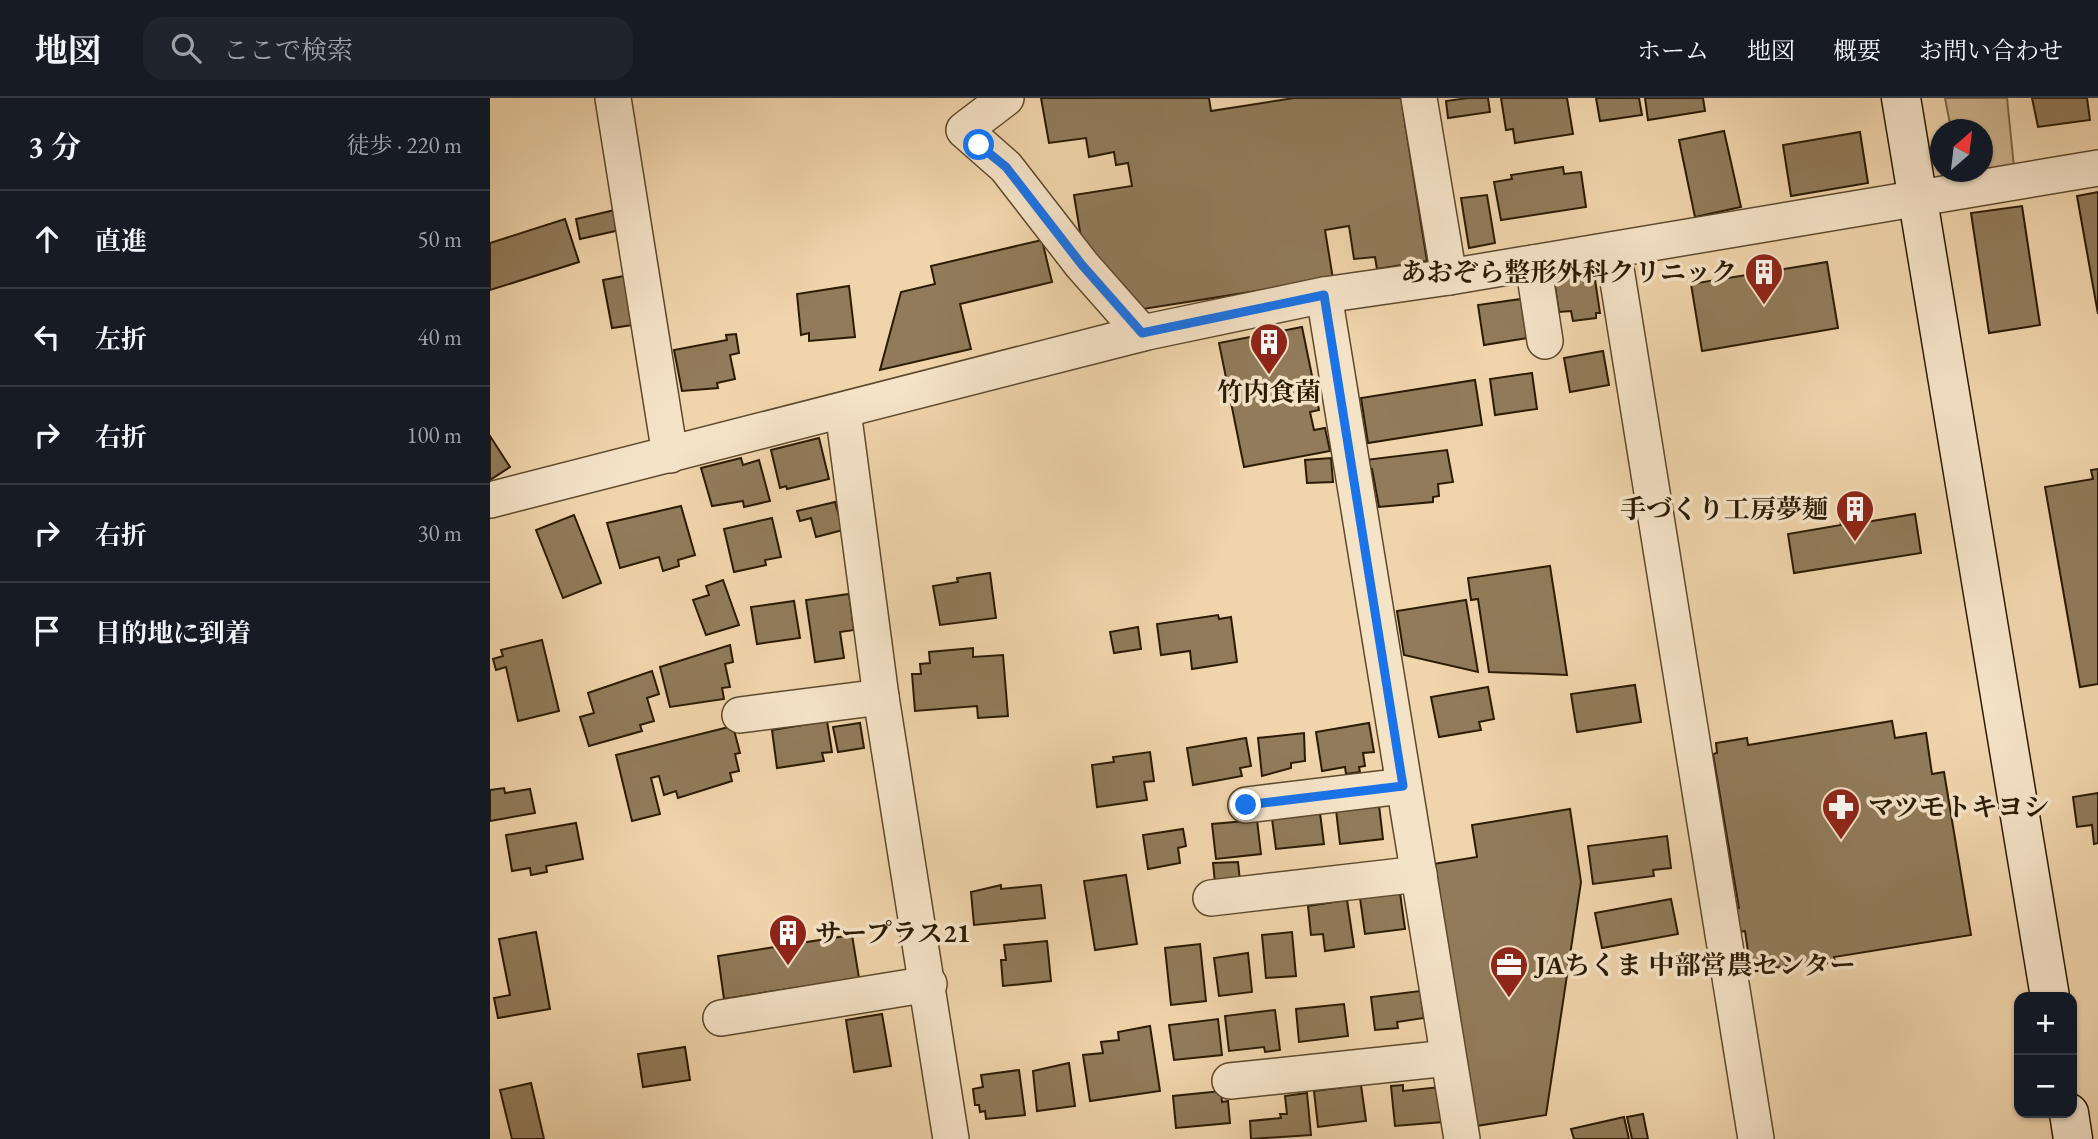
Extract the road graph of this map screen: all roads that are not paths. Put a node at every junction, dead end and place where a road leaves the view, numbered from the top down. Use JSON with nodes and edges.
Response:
{"nodes":[{"id":1,"x":613,"y":98,"type":"edge"},
{"id":2,"x":1006,"y":98,"type":"edge"},
{"id":3,"x":1419,"y":98,"type":"edge"},
{"id":4,"x":1901,"y":98,"type":"edge"},
{"id":5,"x":2098,"y":168,"type":"edge"},
{"id":6,"x":1919,"y":198,"type":"junction"},
{"id":7,"x":1612,"y":250,"type":"junction"},
{"id":8,"x":1533,"y":263,"type":"junction"},
{"id":9,"x":1449,"y":277,"type":"junction"},
{"id":10,"x":1324,"y":295,"type":"junction"},
{"id":11,"x":1142,"y":333,"type":"junction"},
{"id":12,"x":1545,"y":341,"type":"dead end"},
{"id":13,"x":842,"y":411,"type":"junction"},
{"id":14,"x":670,"y":455,"type":"junction"},
{"id":15,"x":490,"y":500,"type":"edge"},
{"id":16,"x":881,"y":697,"type":"junction"},
{"id":17,"x":740,"y":715,"type":"dead end"},
{"id":18,"x":1403,"y":786,"type":"junction"},
{"id":19,"x":1246,"y":805,"type":"dead end"},
{"id":20,"x":1419,"y":874,"type":"junction"},
{"id":21,"x":1211,"y":898,"type":"dead end"},
{"id":22,"x":929,"y":984,"type":"junction"},
{"id":23,"x":2049,"y":992,"type":"edge"},
{"id":24,"x":721,"y":1018,"type":"dead end"},
{"id":25,"x":1448,"y":1058,"type":"junction"},
{"id":26,"x":1230,"y":1080,"type":"dead end"},
{"id":27,"x":2070,"y":1118,"type":"edge"},
{"id":28,"x":951,"y":1139,"type":"edge"},
{"id":29,"x":1462,"y":1139,"type":"edge"},
{"id":30,"x":1756,"y":1139,"type":"edge"},
{"id":31,"x":2073,"y":1139,"type":"edge"}],
"edges":[{"from":1,"to":14,"type":"street"},
{"from":2,"to":11,"type":"street"},
{"from":3,"to":9,"type":"street"},
{"from":4,"to":6,"type":"street"},
{"from":5,"to":6,"type":"street"},
{"from":6,"to":7,"type":"street"},
{"from":6,"to":23,"type":"street"},
{"from":7,"to":8,"type":"street"},
{"from":7,"to":30,"type":"street"},
{"from":8,"to":9,"type":"street"},
{"from":8,"to":12,"type":"street"},
{"from":9,"to":10,"type":"street"},
{"from":10,"to":11,"type":"street"},
{"from":10,"to":18,"type":"street"},
{"from":11,"to":13,"type":"street"},
{"from":13,"to":14,"type":"street"},
{"from":13,"to":16,"type":"street"},
{"from":14,"to":15,"type":"street"},
{"from":16,"to":17,"type":"street"},
{"from":16,"to":22,"type":"street"},
{"from":18,"to":19,"type":"street"},
{"from":18,"to":20,"type":"street"},
{"from":20,"to":21,"type":"street"},
{"from":20,"to":25,"type":"street"},
{"from":22,"to":24,"type":"street"},
{"from":22,"to":28,"type":"street"},
{"from":25,"to":26,"type":"street"},
{"from":25,"to":29,"type":"street"},
{"from":27,"to":31,"type":"street"}]}
